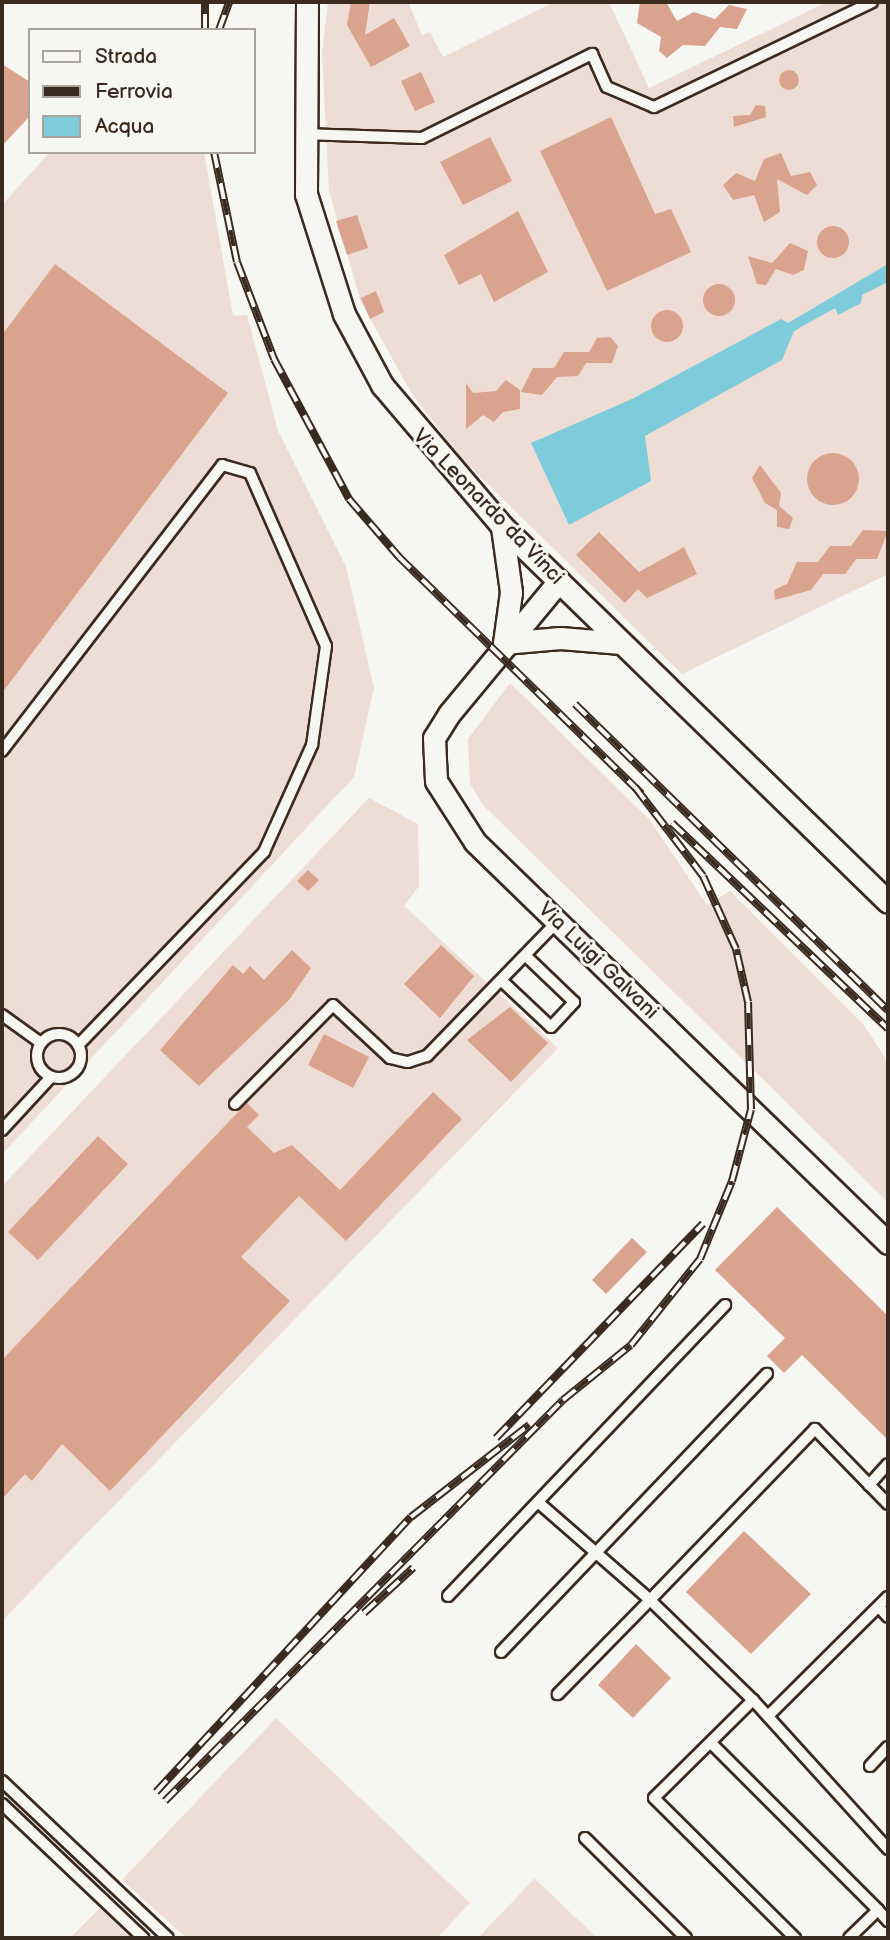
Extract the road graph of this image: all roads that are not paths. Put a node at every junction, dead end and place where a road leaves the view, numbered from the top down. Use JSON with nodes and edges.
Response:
{"nodes":[{"id":1,"x":307,"y":2,"type":"edge"},
{"id":2,"x":872,"y":2,"type":"edge"},
{"id":3,"x":302,"y":134,"type":"junction"},
{"id":4,"x":501,"y":525,"type":"junction"},
{"id":5,"x":559,"y":581,"type":"junction"},
{"id":6,"x":512,"y":592,"type":"junction"},
{"id":7,"x":504,"y":643,"type":"junction"},
{"id":8,"x":621,"y":643,"type":"junction"},
{"id":9,"x":2,"y":751,"type":"edge"},
{"id":10,"x":888,"y":902,"type":"edge"},
{"id":11,"x":558,"y":921,"type":"junction"},
{"id":12,"x":526,"y":956,"type":"junction"},
{"id":13,"x":502,"y":981,"type":"junction"},
{"id":14,"x":2,"y":1015,"type":"edge"},
{"id":15,"x":41,"y":1043,"type":"junction"},
{"id":16,"x":78,"y":1045,"type":"junction"},
{"id":17,"x":51,"y":1077,"type":"junction"},
{"id":18,"x":235,"y":1104,"type":"dead end"},
{"id":19,"x":2,"y":1130,"type":"edge"},
{"id":20,"x":888,"y":1243,"type":"edge"},
{"id":21,"x":725,"y":1305,"type":"dead end"},
{"id":22,"x":767,"y":1374,"type":"dead end"},
{"id":23,"x":888,"y":1464,"type":"edge"},
{"id":24,"x":869,"y":1485,"type":"junction"},
{"id":25,"x":539,"y":1503,"type":"junction"},
{"id":26,"x":888,"y":1504,"type":"edge"},
{"id":27,"x":596,"y":1553,"type":"junction"},
{"id":28,"x":448,"y":1596,"type":"dead end"},
{"id":29,"x":888,"y":1597,"type":"edge"},
{"id":30,"x":650,"y":1600,"type":"junction"},
{"id":31,"x":878,"y":1607,"type":"junction"},
{"id":32,"x":888,"y":1617,"type":"edge"},
{"id":33,"x":501,"y":1652,"type":"dead end"},
{"id":34,"x":558,"y":1694,"type":"dead end"},
{"id":35,"x":753,"y":1700,"type":"junction"},
{"id":36,"x":768,"y":1716,"type":"junction"},
{"id":37,"x":711,"y":1743,"type":"junction"},
{"id":38,"x":888,"y":1747,"type":"edge"},
{"id":39,"x":870,"y":1766,"type":"dead end"},
{"id":40,"x":2,"y":1781,"type":"edge"},
{"id":41,"x":2,"y":1804,"type":"edge"},
{"id":42,"x":584,"y":1838,"type":"dead end"},
{"id":43,"x":888,"y":1849,"type":"edge"},
{"id":44,"x":878,"y":1910,"type":"junction"},
{"id":45,"x":888,"y":1921,"type":"edge"},
{"id":46,"x":143,"y":1938,"type":"edge"},
{"id":47,"x":168,"y":1938,"type":"edge"},
{"id":48,"x":686,"y":1938,"type":"edge"},
{"id":49,"x":795,"y":1938,"type":"edge"},
{"id":50,"x":849,"y":1938,"type":"edge"}],
"edges":[{"from":1,"to":3,"type":"street","name":"Via Leonardo da Vinci"},
{"from":2,"to":3,"type":"lane"},
{"from":3,"to":4,"type":"street","name":"Via Leonardo da Vinci"},
{"from":4,"to":5,"type":"street","name":"Via Leonardo da Vinci"},
{"from":4,"to":6,"type":"street"},
{"from":5,"to":6,"type":"street"},
{"from":5,"to":7,"type":"street","name":"Via Luigi Galvani"},
{"from":5,"to":8,"type":"street","name":"Via Leonardo da Vinci"},
{"from":6,"to":7,"type":"street"},
{"from":7,"to":8,"type":"street"},
{"from":7,"to":11,"type":"street","name":"Via Luigi Galvani"},
{"from":8,"to":10,"type":"street","name":"Via Leonardo da Vinci"},
{"from":9,"to":16,"type":"lane"},
{"from":11,"to":12,"type":"lane"},
{"from":11,"to":20,"type":"street","name":"Via Luigi Galvani"},
{"from":12,"to":13,"type":"lane"},
{"from":12,"to":13,"type":"lane"},
{"from":13,"to":18,"type":"lane"},
{"from":14,"to":15,"type":"lane"},
{"from":15,"to":16,"type":"lane"},
{"from":15,"to":17,"type":"lane"},
{"from":16,"to":17,"type":"lane"},
{"from":17,"to":19,"type":"lane"},
{"from":21,"to":25,"type":"lane"},
{"from":22,"to":27,"type":"lane"},
{"from":23,"to":24,"type":"lane"},
{"from":24,"to":26,"type":"lane"},
{"from":24,"to":30,"type":"lane"},
{"from":25,"to":27,"type":"lane"},
{"from":25,"to":28,"type":"lane"},
{"from":27,"to":30,"type":"lane"},
{"from":27,"to":33,"type":"lane"},
{"from":29,"to":31,"type":"lane"},
{"from":30,"to":34,"type":"lane"},
{"from":30,"to":35,"type":"lane"},
{"from":31,"to":32,"type":"lane"},
{"from":31,"to":36,"type":"lane"},
{"from":35,"to":36,"type":"lane"},
{"from":35,"to":37,"type":"lane"},
{"from":36,"to":43,"type":"lane"},
{"from":37,"to":44,"type":"lane"},
{"from":37,"to":49,"type":"lane"},
{"from":38,"to":39,"type":"lane"},
{"from":40,"to":47,"type":"lane"},
{"from":41,"to":46,"type":"lane"},
{"from":42,"to":48,"type":"lane"},
{"from":44,"to":45,"type":"lane"},
{"from":44,"to":50,"type":"lane"}]}
